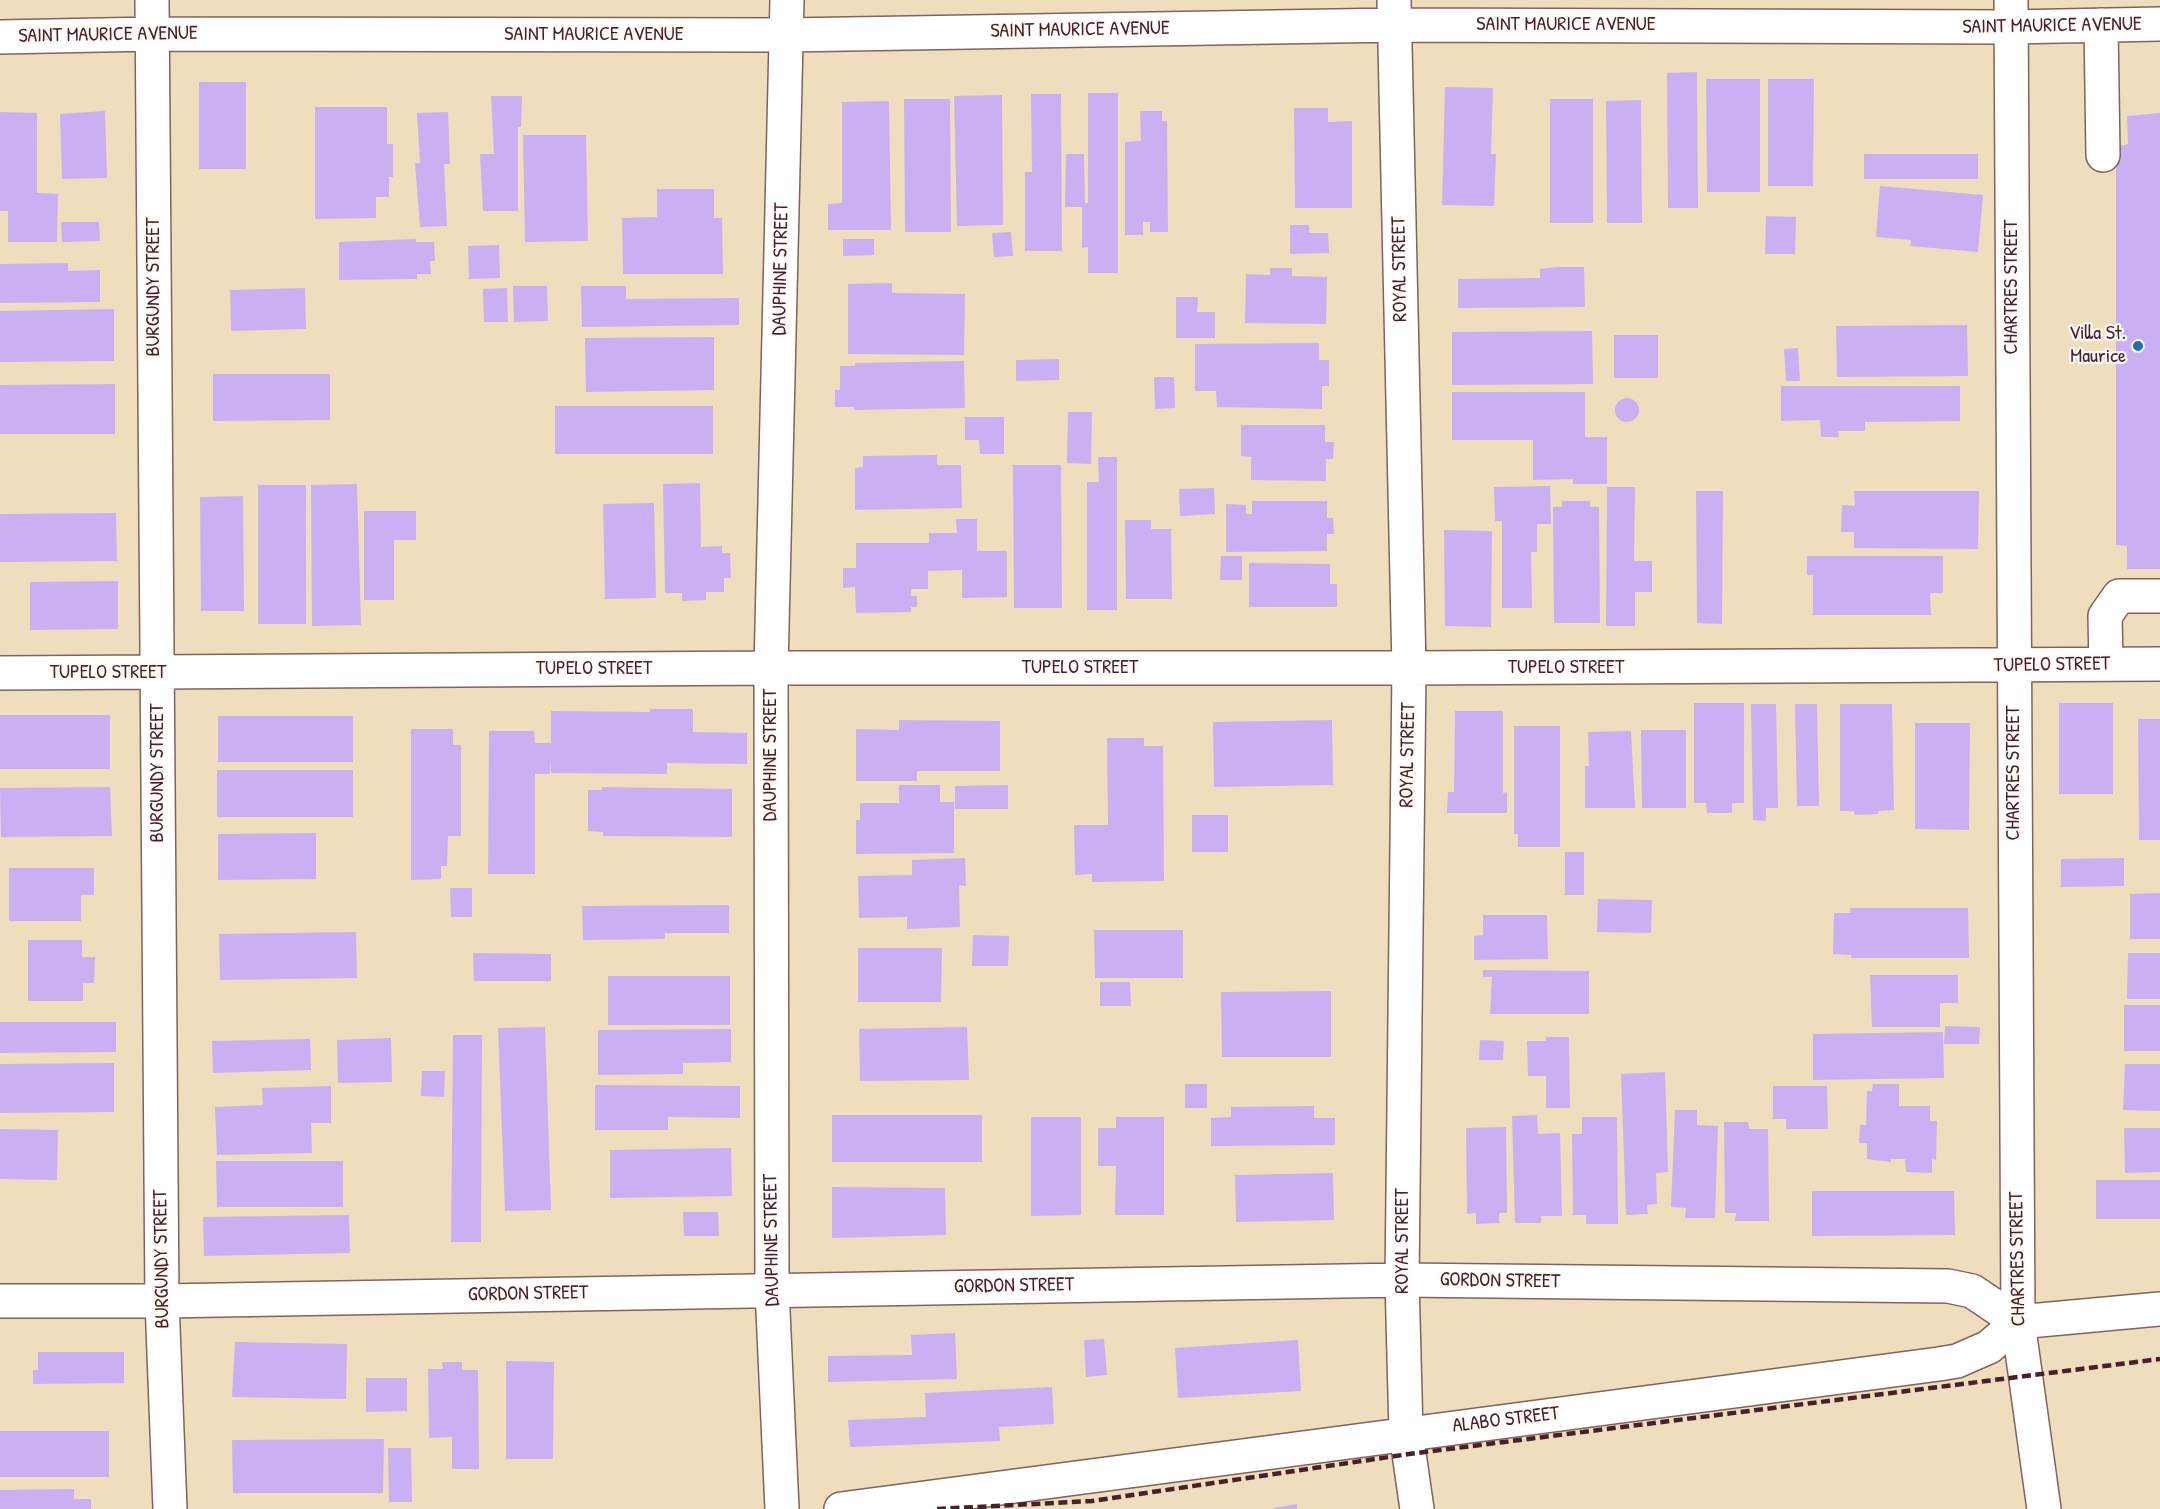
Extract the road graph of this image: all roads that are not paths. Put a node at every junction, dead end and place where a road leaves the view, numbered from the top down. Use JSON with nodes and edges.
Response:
{"nodes":[{"id":1,"x":152,"y":0,"type":"edge"},
{"id":2,"x":787,"y":0,"type":"edge"},
{"id":3,"x":1394,"y":12,"type":"edge"},
{"id":4,"x":2011,"y":14,"type":"edge"},
{"id":5,"x":2160,"y":24,"type":"edge"},
{"id":6,"x":2101,"y":25,"type":"junction"},
{"id":7,"x":152,"y":34,"type":"junction"},
{"id":8,"x":787,"y":35,"type":"junction"},
{"id":9,"x":0,"y":37,"type":"edge"},
{"id":10,"x":2103,"y":154,"type":"dead end"},
{"id":11,"x":2160,"y":596,"type":"edge"},
{"id":12,"x":2160,"y":663,"type":"edge"},
{"id":13,"x":2106,"y":664,"type":"junction"},
{"id":14,"x":2013,"y":666,"type":"junction"},
{"id":15,"x":771,"y":668,"type":"junction"},
{"id":16,"x":1409,"y":668,"type":"junction"},
{"id":17,"x":0,"y":673,"type":"edge"},
{"id":18,"x":157,"y":673,"type":"junction"},
{"id":19,"x":1402,"y":1280,"type":"junction"},
{"id":20,"x":772,"y":1289,"type":"junction"},
{"id":21,"x":0,"y":1301,"type":"edge"},
{"id":22,"x":162,"y":1301,"type":"junction"},
{"id":23,"x":2160,"y":1309,"type":"edge"},
{"id":24,"x":2018,"y":1322,"type":"junction"},
{"id":25,"x":1406,"y":1433,"type":"junction"},
{"id":26,"x":170,"y":1509,"type":"edge"},
{"id":27,"x":782,"y":1509,"type":"edge"},
{"id":28,"x":841,"y":1509,"type":"edge"},
{"id":29,"x":1417,"y":1509,"type":"edge"},
{"id":30,"x":2044,"y":1509,"type":"edge"}],
"edges":[{"from":1,"to":7,"type":"street","name":"BURGUNDY STREET"},
{"from":2,"to":8,"type":"street","name":"DAUPHINE STREET"},
{"from":3,"to":4,"type":"street","name":"SAINT MAURICE AVENUE"},
{"from":3,"to":8,"type":"street","name":"SAINT MAURICE AVENUE"},
{"from":3,"to":16,"type":"street","name":"ROYAL STREET"},
{"from":4,"to":6,"type":"street","name":"SAINT MAURICE AVENUE"},
{"from":4,"to":14,"type":"street","name":"CHARTRES STREET"},
{"from":5,"to":6,"type":"street","name":"SAINT MAURICE AVENUE"},
{"from":6,"to":10,"type":"street"},
{"from":7,"to":8,"type":"street","name":"SAINT MAURICE AVENUE"},
{"from":7,"to":9,"type":"street","name":"SAINT MAURICE AVENUE"},
{"from":7,"to":18,"type":"street","name":"BURGUNDY STREET"},
{"from":8,"to":15,"type":"street","name":"DAUPHINE STREET"},
{"from":11,"to":13,"type":"street"},
{"from":12,"to":13,"type":"street","name":"TUPELO STREET"},
{"from":13,"to":14,"type":"street","name":"TUPELO STREET"},
{"from":14,"to":16,"type":"street","name":"TUPELO STREET"},
{"from":14,"to":24,"type":"street","name":"CHARTRES STREET"},
{"from":15,"to":16,"type":"street","name":"TUPELO STREET"},
{"from":15,"to":18,"type":"street","name":"TUPELO STREET"},
{"from":15,"to":20,"type":"street","name":"DAUPHINE STREET"},
{"from":16,"to":19,"type":"street","name":"ROYAL STREET"},
{"from":17,"to":18,"type":"street","name":"TUPELO STREET"},
{"from":18,"to":22,"type":"street","name":"BURGUNDY STREET"},
{"from":19,"to":20,"type":"street","name":"GORDON STREET"},
{"from":19,"to":24,"type":"street","name":"GORDON STREET"},
{"from":19,"to":25,"type":"street","name":"ROYAL STREET"},
{"from":20,"to":22,"type":"street","name":"GORDON STREET"},
{"from":20,"to":27,"type":"street","name":"DAUPHINE STREET"},
{"from":21,"to":22,"type":"street","name":"GORDON STREET"},
{"from":22,"to":26,"type":"street","name":"BURGUNDY STREET"},
{"from":23,"to":24,"type":"street"},
{"from":24,"to":25,"type":"street","name":"ALABO STREET"},
{"from":24,"to":30,"type":"street","name":"CHARTRES STREET"},
{"from":25,"to":28,"type":"street","name":"ALABO STREET"},
{"from":25,"to":29,"type":"street","name":"ROYAL STREET"}]}
